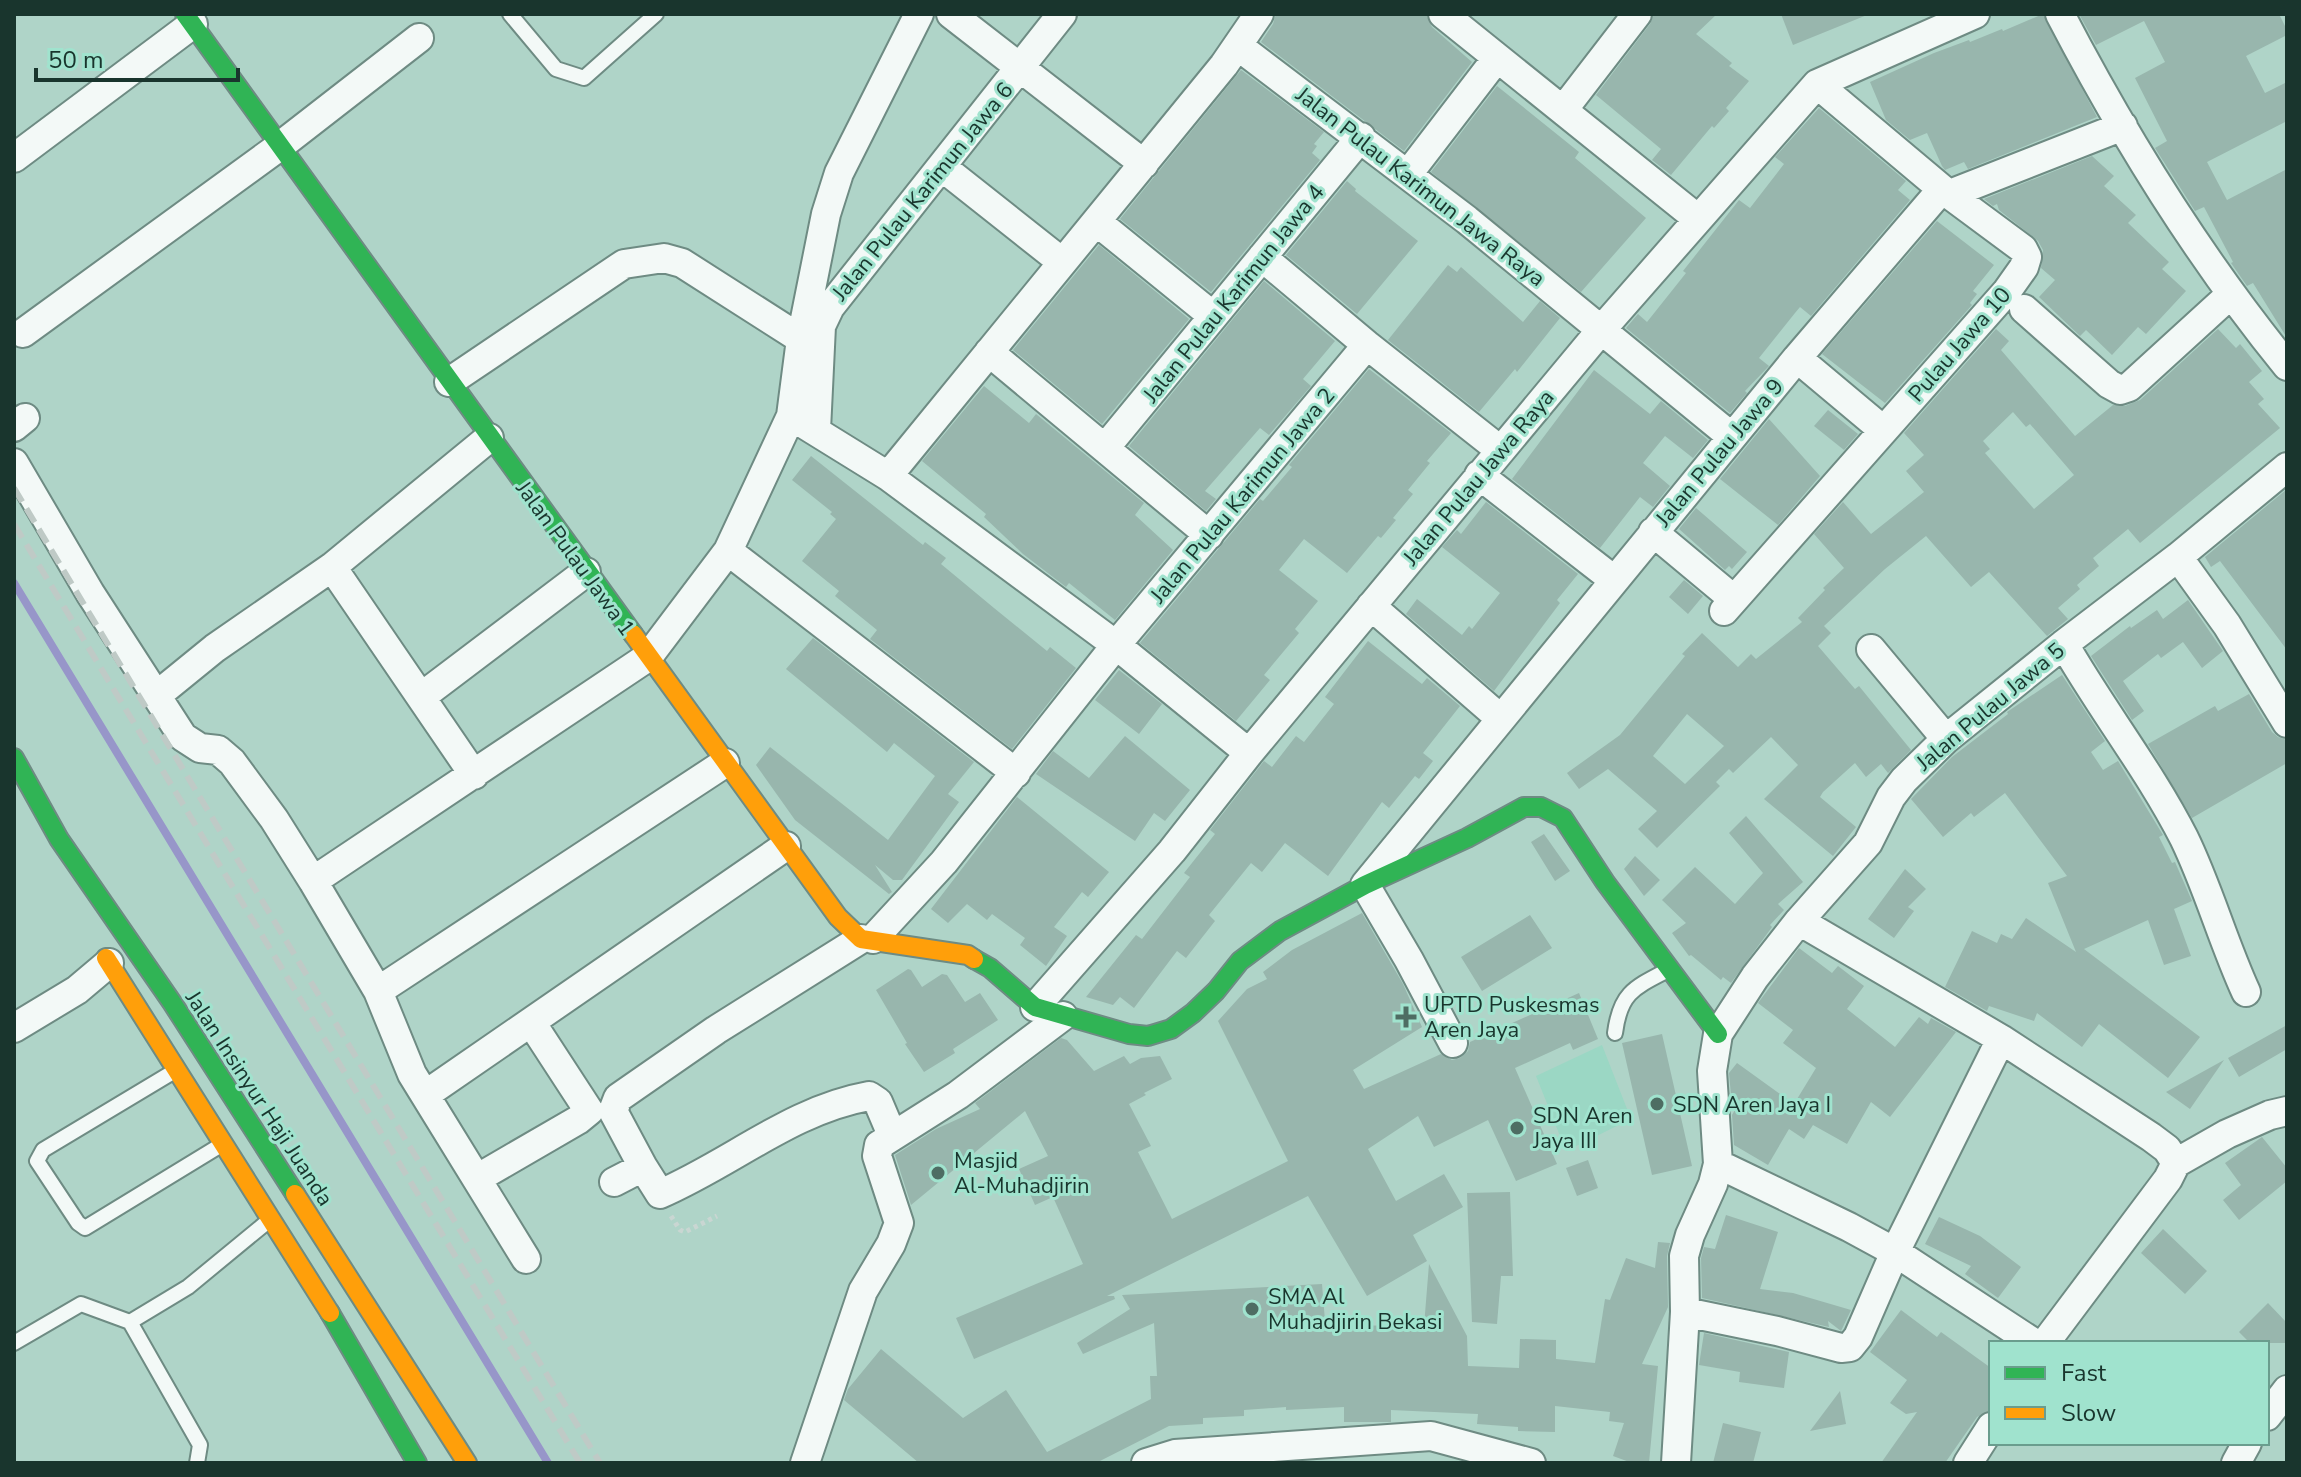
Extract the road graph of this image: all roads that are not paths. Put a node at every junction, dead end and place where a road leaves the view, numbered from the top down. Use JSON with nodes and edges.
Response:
{"nodes":[{"id":1,"x":510,"y":14,"type":"edge"},
{"id":2,"x":656,"y":14,"type":"edge"},
{"id":3,"x":919,"y":14,"type":"edge"},
{"id":4,"x":951,"y":14,"type":"edge"},
{"id":5,"x":1062,"y":14,"type":"edge"},
{"id":6,"x":1443,"y":14,"type":"edge"},
{"id":7,"x":1637,"y":14,"type":"edge"},
{"id":8,"x":1975,"y":14,"type":"edge"},
{"id":9,"x":2060,"y":14,"type":"edge"},
{"id":10,"x":189,"y":19,"type":"edge"},
{"id":11,"x":1939,"y":20,"type":"edge"},
{"id":12,"x":1247,"y":24,"type":"edge"},
{"id":13,"x":419,"y":38,"type":"dead end"},
{"id":14,"x":1497,"y":58,"type":"junction"},
{"id":15,"x":1020,"y":68,"type":"junction"},
{"id":16,"x":1817,"y":84,"type":"junction"},
{"id":17,"x":1563,"y":110,"type":"junction"},
{"id":18,"x":2123,"y":126,"type":"junction"},
{"id":19,"x":1361,"y":137,"type":"junction"},
{"id":20,"x":280,"y":146,"type":"junction"},
{"id":21,"x":14,"y":158,"type":"edge"},
{"id":22,"x":1144,"y":164,"type":"junction"},
{"id":23,"x":942,"y":167,"type":"junction"},
{"id":24,"x":1408,"y":174,"type":"junction"},
{"id":25,"x":1946,"y":191,"type":"junction"},
{"id":26,"x":1698,"y":219,"type":"junction"},
{"id":27,"x":1097,"y":222,"type":"junction"},
{"id":28,"x":1262,"y":257,"type":"junction"},
{"id":29,"x":1062,"y":262,"type":"junction"},
{"id":30,"x":2231,"y":294,"type":"junction"},
{"id":31,"x":2024,"y":309,"type":"dead end"},
{"id":32,"x":1213,"y":316,"type":"junction"},
{"id":33,"x":1602,"y":329,"type":"junction"},
{"id":34,"x":23,"y":333,"type":"dead end"},
{"id":35,"x":801,"y":339,"type":"junction"},
{"id":36,"x":1367,"y":345,"type":"junction"},
{"id":37,"x":989,"y":352,"type":"junction"},
{"id":38,"x":1797,"y":358,"type":"junction"},
{"id":39,"x":2287,"y":366,"type":"edge"},
{"id":40,"x":449,"y":382,"type":"junction"},
{"id":41,"x":791,"y":416,"type":"junction"},
{"id":42,"x":816,"y":430,"type":"junction"},
{"id":43,"x":1883,"y":430,"type":"junction"},
{"id":44,"x":1732,"y":437,"type":"junction"},
{"id":45,"x":489,"y":438,"type":"junction"},
{"id":46,"x":1105,"y":448,"type":"junction"},
{"id":47,"x":1500,"y":450,"type":"junction"},
{"id":48,"x":14,"y":463,"type":"edge"},
{"id":49,"x":2287,"y":467,"type":"edge"},
{"id":50,"x":1479,"y":475,"type":"junction"},
{"id":51,"x":888,"y":476,"type":"junction"},
{"id":52,"x":1653,"y":532,"type":"junction"},
{"id":53,"x":1209,"y":535,"type":"junction"},
{"id":54,"x":728,"y":551,"type":"junction"},
{"id":55,"x":2178,"y":557,"type":"junction"},
{"id":56,"x":332,"y":567,"type":"junction"},
{"id":57,"x":586,"y":572,"type":"junction"},
{"id":58,"x":1614,"y":580,"type":"junction"},
{"id":59,"x":1371,"y":606,"type":"junction"},
{"id":60,"x":2064,"y":644,"type":"junction"},
{"id":61,"x":1116,"y":645,"type":"junction"},
{"id":62,"x":1871,"y":649,"type":"dead end"},
{"id":63,"x":648,"y":657,"type":"junction"},
{"id":64,"x":156,"y":696,"type":"junction"},
{"id":65,"x":421,"y":697,"type":"junction"},
{"id":66,"x":1501,"y":719,"type":"junction"},
{"id":67,"x":2287,"y":723,"type":"edge"},
{"id":68,"x":1946,"y":739,"type":"junction"},
{"id":69,"x":1249,"y":753,"type":"junction"},
{"id":70,"x":14,"y":758,"type":"edge"},
{"id":71,"x":725,"y":763,"type":"junction"},
{"id":72,"x":14,"y":769,"type":"edge"},
{"id":73,"x":1016,"y":773,"type":"junction"},
{"id":74,"x":474,"y":775,"type":"junction"},
{"id":75,"x":59,"y":839,"type":"junction"},
{"id":76,"x":786,"y":846,"type":"junction"},
{"id":77,"x":313,"y":881,"type":"junction"},
{"id":78,"x":1365,"y":885,"type":"junction"},
{"id":79,"x":1799,"y":921,"type":"junction"},
{"id":80,"x":92,"y":937,"type":"dead end"},
{"id":81,"x":867,"y":939,"type":"junction"},
{"id":82,"x":109,"y":963,"type":"junction"},
{"id":83,"x":1670,"y":969,"type":"junction"},
{"id":84,"x":378,"y":991,"type":"junction"},
{"id":85,"x":2246,"y":992,"type":"dead end"},
{"id":86,"x":1035,"y":1007,"type":"junction"},
{"id":87,"x":1063,"y":1016,"type":"junction"},
{"id":88,"x":531,"y":1022,"type":"junction"},
{"id":89,"x":14,"y":1028,"type":"edge"},
{"id":90,"x":1615,"y":1033,"type":"dead end"},
{"id":91,"x":1718,"y":1034,"type":"junction"},
{"id":92,"x":2001,"y":1039,"type":"junction"},
{"id":93,"x":1453,"y":1043,"type":"dead end"},
{"id":94,"x":177,"y":1069,"type":"junction"},
{"id":95,"x":425,"y":1095,"type":"junction"},
{"id":96,"x":2287,"y":1111,"type":"edge"},
{"id":97,"x":892,"y":1135,"type":"junction"},
{"id":98,"x":224,"y":1143,"type":"junction"},
{"id":99,"x":2176,"y":1163,"type":"junction"},
{"id":100,"x":1718,"y":1164,"type":"junction"},
{"id":101,"x":643,"y":1167,"type":"junction"},
{"id":102,"x":478,"y":1178,"type":"junction"},
{"id":103,"x":614,"y":1182,"type":"dead end"},
{"id":104,"x":271,"y":1218,"type":"junction"},
{"id":105,"x":1895,"y":1252,"type":"junction"},
{"id":106,"x":526,"y":1259,"type":"dead end"},
{"id":107,"x":1685,"y":1312,"type":"junction"},
{"id":108,"x":130,"y":1322,"type":"junction"},
{"id":109,"x":2031,"y":1341,"type":"edge"},
{"id":110,"x":2046,"y":1341,"type":"edge"},
{"id":111,"x":14,"y":1343,"type":"edge"},
{"id":112,"x":2287,"y":1390,"type":"edge"},
{"id":113,"x":2269,"y":1413,"type":"edge"},
{"id":114,"x":1989,"y":1430,"type":"edge"},
{"id":115,"x":2246,"y":1445,"type":"edge"},
{"id":116,"x":459,"y":1458,"type":"edge"},
{"id":117,"x":1970,"y":1462,"type":"edge"},
{"id":118,"x":197,"y":1463,"type":"edge"},
{"id":119,"x":417,"y":1463,"type":"edge"},
{"id":120,"x":805,"y":1463,"type":"edge"},
{"id":121,"x":1146,"y":1463,"type":"edge"},
{"id":122,"x":1531,"y":1463,"type":"edge"},
{"id":123,"x":1676,"y":1463,"type":"edge"},
{"id":124,"x":2236,"y":1463,"type":"edge"}],
"edges":[{"from":1,"to":2,"type":"lane"},
{"from":3,"to":35,"type":"street"},
{"from":4,"to":15,"type":"street"},
{"from":5,"to":15,"type":"street","name":"Jalan Pulau Karimun Jawa 6"},
{"from":6,"to":14,"type":"street"},
{"from":7,"to":17,"type":"street"},
{"from":8,"to":11,"type":"street","name":"Jalan Pulau Jawa Raya"},
{"from":9,"to":18,"type":"street"},
{"from":10,"to":20,"type":"main road","name":"Jalan Pulau Jawa 1"},
{"from":10,"to":21,"type":"street"},
{"from":11,"to":16,"type":"street","name":"Jalan Pulau Jawa Raya"},
{"from":12,"to":19,"type":"street","name":"Jalan Pulau Karimun Jawa Raya"},
{"from":12,"to":22,"type":"street"},
{"from":13,"to":20,"type":"street"},
{"from":14,"to":17,"type":"street"},
{"from":14,"to":24,"type":"street"},
{"from":15,"to":22,"type":"street"},
{"from":15,"to":23,"type":"street","name":"Jalan Pulau Karimun Jawa 6"},
{"from":16,"to":25,"type":"street","name":"Pulau Jawa 10"},
{"from":16,"to":26,"type":"street","name":"Jalan Pulau Jawa Raya"},
{"from":17,"to":26,"type":"street"},
{"from":18,"to":25,"type":"street"},
{"from":18,"to":30,"type":"street"},
{"from":19,"to":24,"type":"street","name":"Jalan Pulau Karimun Jawa Raya"},
{"from":19,"to":28,"type":"street","name":"Jalan Pulau Karimun Jawa 4"},
{"from":20,"to":34,"type":"street"},
{"from":20,"to":40,"type":"main road","name":"Jalan Pulau Jawa 1"},
{"from":22,"to":27,"type":"street"},
{"from":23,"to":29,"type":"street"},
{"from":23,"to":42,"type":"street","name":"Jalan Pulau Karimun Jawa 6"},
{"from":24,"to":33,"type":"street","name":"Jalan Pulau Karimun Jawa Raya"},
{"from":25,"to":38,"type":"street","name":"Jalan Pulau Jawa 9"},
{"from":25,"to":43,"type":"street","name":"Pulau Jawa 10"},
{"from":26,"to":33,"type":"street","name":"Jalan Pulau Jawa Raya"},
{"from":27,"to":29,"type":"street"},
{"from":27,"to":32,"type":"street"},
{"from":28,"to":32,"type":"street","name":"Jalan Pulau Karimun Jawa 4"},
{"from":28,"to":36,"type":"street"},
{"from":29,"to":37,"type":"street"},
{"from":30,"to":31,"type":"street"},
{"from":30,"to":39,"type":"street"},
{"from":32,"to":46,"type":"street","name":"Jalan Pulau Karimun Jawa 4"},
{"from":33,"to":44,"type":"street","name":"Jalan Pulau Karimun Jawa Raya"},
{"from":33,"to":47,"type":"street","name":"Jalan Pulau Jawa Raya"},
{"from":35,"to":40,"type":"street"},
{"from":35,"to":41,"type":"street"},
{"from":36,"to":47,"type":"street"},
{"from":36,"to":53,"type":"street","name":"Jalan Pulau Karimun Jawa 2"},
{"from":37,"to":46,"type":"street"},
{"from":37,"to":51,"type":"street"},
{"from":38,"to":43,"type":"street"},
{"from":38,"to":44,"type":"street","name":"Jalan Pulau Jawa 9"},
{"from":40,"to":45,"type":"main road","name":"Jalan Pulau Jawa 1"},
{"from":41,"to":42,"type":"street"},
{"from":41,"to":54,"type":"street"},
{"from":42,"to":51,"type":"street"},
{"from":43,"to":52,"type":"street","name":"Pulau Jawa 10"},
{"from":44,"to":52,"type":"street","name":"Jalan Pulau Jawa 9"},
{"from":45,"to":56,"type":"street"},
{"from":45,"to":57,"type":"main road","name":"Jalan Pulau Jawa 1"},
{"from":46,"to":53,"type":"street"},
{"from":47,"to":50,"type":"street","name":"Jalan Pulau Jawa Raya"},
{"from":48,"to":64,"type":"street"},
{"from":49,"to":55,"type":"street","name":"Jalan Pulau Jawa 5"},
{"from":50,"to":58,"type":"street"},
{"from":50,"to":59,"type":"street","name":"Jalan Pulau Jawa Raya"},
{"from":51,"to":61,"type":"street"},
{"from":52,"to":58,"type":"street","name":"Jalan Pulau Jawa 9"},
{"from":53,"to":61,"type":"street","name":"Jalan Pulau Karimun Jawa 2"},
{"from":54,"to":63,"type":"street"},
{"from":54,"to":73,"type":"street"},
{"from":55,"to":60,"type":"street","name":"Jalan Pulau Jawa 5"},
{"from":55,"to":67,"type":"street"},
{"from":56,"to":64,"type":"street"},
{"from":56,"to":65,"type":"street"},
{"from":57,"to":63,"type":"main road","name":"Jalan Pulau Jawa 1"},
{"from":57,"to":65,"type":"street"},
{"from":58,"to":66,"type":"street","name":"Jalan Pulau Jawa 9"},
{"from":59,"to":66,"type":"street"},
{"from":59,"to":69,"type":"street","name":"Jalan Pulau Jawa Raya"},
{"from":60,"to":68,"type":"street","name":"Jalan Pulau Jawa 5"},
{"from":60,"to":85,"type":"street"},
{"from":61,"to":69,"type":"street"},
{"from":61,"to":73,"type":"street","name":"Jalan Pulau Karimun Jawa 2"},
{"from":62,"to":68,"type":"street"},
{"from":63,"to":71,"type":"main road","name":"Jalan Pulau Jawa 1"},
{"from":63,"to":74,"type":"street"},
{"from":64,"to":77,"type":"street"},
{"from":65,"to":74,"type":"street"},
{"from":66,"to":78,"type":"street","name":"Jalan Pulau Jawa 9"},
{"from":68,"to":79,"type":"street","name":"Jalan Pulau Jawa 5"},
{"from":69,"to":86,"type":"street","name":"Jalan Pulau Jawa Raya"},
{"from":70,"to":75,"type":"main road","name":"Jalan Insinyur Haji Juanda"},
{"from":71,"to":76,"type":"main road","name":"Jalan Pulau Jawa 1"},
{"from":71,"to":84,"type":"street"},
{"from":72,"to":75,"type":"main road"},
{"from":73,"to":81,"type":"street","name":"Jalan Pulau Karimun Jawa 2"},
{"from":74,"to":77,"type":"street"},
{"from":75,"to":116,"type":"main road","name":"Jalan Insinyur Haji Juanda"},
{"from":76,"to":81,"type":"main road","name":"Jalan Pulau Jawa 1"},
{"from":76,"to":88,"type":"street"},
{"from":77,"to":84,"type":"street"},
{"from":78,"to":83,"type":"main road"},
{"from":78,"to":87,"type":"main road"},
{"from":78,"to":93,"type":"street"},
{"from":79,"to":91,"type":"street","name":"Jalan Pulau Jawa 5"},
{"from":79,"to":92,"type":"street"},
{"from":80,"to":82,"type":"main road"},
{"from":81,"to":86,"type":"main road"},
{"from":81,"to":101,"type":"street","name":"Jalan Pulau Karimun Jawa 2"},
{"from":82,"to":89,"type":"street"},
{"from":82,"to":94,"type":"main road"},
{"from":83,"to":90,"type":"lane"},
{"from":83,"to":91,"type":"main road"},
{"from":84,"to":95,"type":"street"},
{"from":86,"to":87,"type":"main road"},
{"from":87,"to":97,"type":"street"},
{"from":88,"to":95,"type":"street"},
{"from":88,"to":102,"type":"street"},
{"from":91,"to":100,"type":"street"},
{"from":92,"to":99,"type":"street"},
{"from":92,"to":105,"type":"street"},
{"from":94,"to":98,"type":"main road"},
{"from":94,"to":98,"type":"lane"},
{"from":95,"to":102,"type":"street"},
{"from":96,"to":99,"type":"street"},
{"from":97,"to":101,"type":"street","name":"Jalan Pulau Karimun Jawa 2"},
{"from":97,"to":120,"type":"street"},
{"from":98,"to":104,"type":"main road"},
{"from":99,"to":110,"type":"street"},
{"from":100,"to":105,"type":"street"},
{"from":100,"to":107,"type":"street"},
{"from":101,"to":103,"type":"street"},
{"from":102,"to":106,"type":"street"},
{"from":104,"to":108,"type":"lane"},
{"from":104,"to":119,"type":"main road"},
{"from":105,"to":107,"type":"street"},
{"from":105,"to":109,"type":"street"},
{"from":107,"to":123,"type":"street"},
{"from":108,"to":111,"type":"lane"},
{"from":108,"to":118,"type":"lane"},
{"from":112,"to":113,"type":"street"},
{"from":114,"to":117,"type":"street"},
{"from":115,"to":124,"type":"street"},
{"from":121,"to":122,"type":"street"}]}
